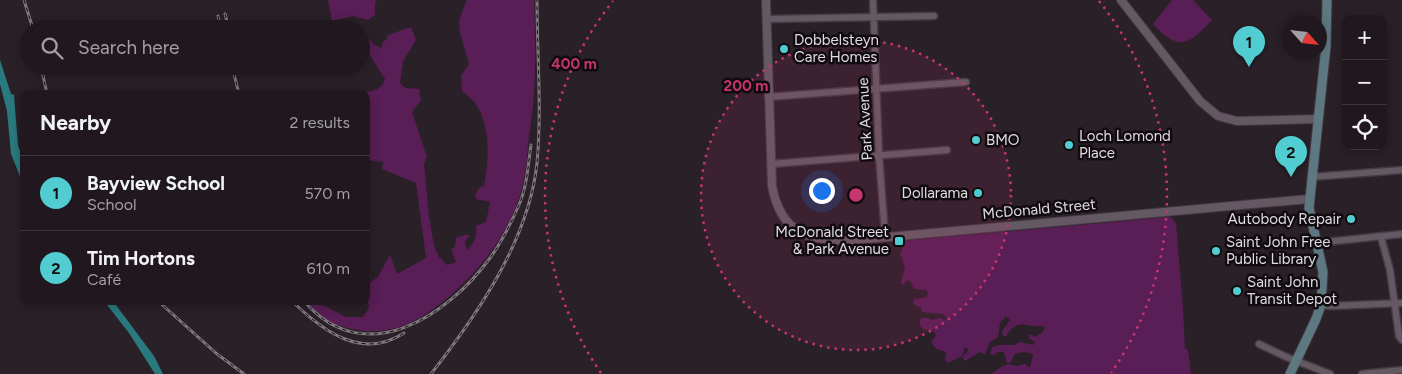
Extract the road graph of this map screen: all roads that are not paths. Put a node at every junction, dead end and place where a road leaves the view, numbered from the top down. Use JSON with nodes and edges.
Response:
{"nodes":[{"id":1,"x":766,"y":0,"type":"edge"},
{"id":2,"x":873,"y":0,"type":"edge"},
{"id":3,"x":1121,"y":0,"type":"edge"},
{"id":4,"x":1327,"y":0,"type":"edge"},
{"id":5,"x":934,"y":16,"type":"dead end"},
{"id":6,"x":874,"y":17,"type":"junction"},
{"id":7,"x":766,"y":19,"type":"junction"},
{"id":8,"x":966,"y":82,"type":"dead end"},
{"id":9,"x":876,"y":90,"type":"junction"},
{"id":10,"x":768,"y":97,"type":"junction"},
{"id":11,"x":1318,"y":120,"type":"junction"},
{"id":12,"x":947,"y":150,"type":"dead end"},
{"id":13,"x":879,"y":155,"type":"junction"},
{"id":14,"x":771,"y":164,"type":"junction"},
{"id":15,"x":1402,"y":170,"type":"edge"},
{"id":16,"x":1311,"y":177,"type":"junction"},
{"id":17,"x":1309,"y":199,"type":"junction"},
{"id":18,"x":1402,"y":234,"type":"edge"},
{"id":19,"x":885,"y":236,"type":"junction"},
{"id":20,"x":1381,"y":237,"type":"junction"},
{"id":21,"x":1316,"y":243,"type":"junction"},
{"id":22,"x":1398,"y":304,"type":"edge"},
{"id":23,"x":1321,"y":305,"type":"junction"},
{"id":24,"x":1402,"y":340,"type":"edge"},
{"id":25,"x":1259,"y":344,"type":"dead end"},
{"id":26,"x":1296,"y":360,"type":"junction"},
{"id":27,"x":1401,"y":371,"type":"edge"},
{"id":28,"x":1290,"y":374,"type":"edge"},
{"id":29,"x":1330,"y":374,"type":"edge"},
{"id":30,"x":1362,"y":374,"type":"edge"}],
"edges":[{"from":1,"to":7,"type":"street"},
{"from":2,"to":6,"type":"street","name":"Park Avenue"},
{"from":3,"to":11,"type":"street"},
{"from":4,"to":11,"type":"main road"},
{"from":5,"to":6,"type":"street"},
{"from":6,"to":7,"type":"street"},
{"from":6,"to":9,"type":"street","name":"Park Avenue"},
{"from":7,"to":10,"type":"street"},
{"from":8,"to":9,"type":"street"},
{"from":9,"to":10,"type":"street"},
{"from":9,"to":13,"type":"street","name":"Park Avenue"},
{"from":10,"to":14,"type":"street"},
{"from":11,"to":16,"type":"main road"},
{"from":12,"to":13,"type":"street"},
{"from":13,"to":14,"type":"street"},
{"from":13,"to":19,"type":"street","name":"Park Avenue"},
{"from":14,"to":19,"type":"street","name":"McDonald Street"},
{"from":15,"to":16,"type":"street"},
{"from":16,"to":17,"type":"main road"},
{"from":17,"to":19,"type":"street","name":"McDonald Street"},
{"from":17,"to":21,"type":"main road"},
{"from":18,"to":20,"type":"street"},
{"from":20,"to":21,"type":"street"},
{"from":20,"to":22,"type":"street"},
{"from":21,"to":23,"type":"main road"},
{"from":22,"to":23,"type":"street"},
{"from":22,"to":24,"type":"street"},
{"from":23,"to":26,"type":"main road"},
{"from":25,"to":26,"type":"street"},
{"from":26,"to":28,"type":"main road"},
{"from":26,"to":29,"type":"street"},
{"from":27,"to":30,"type":"street"}]}
